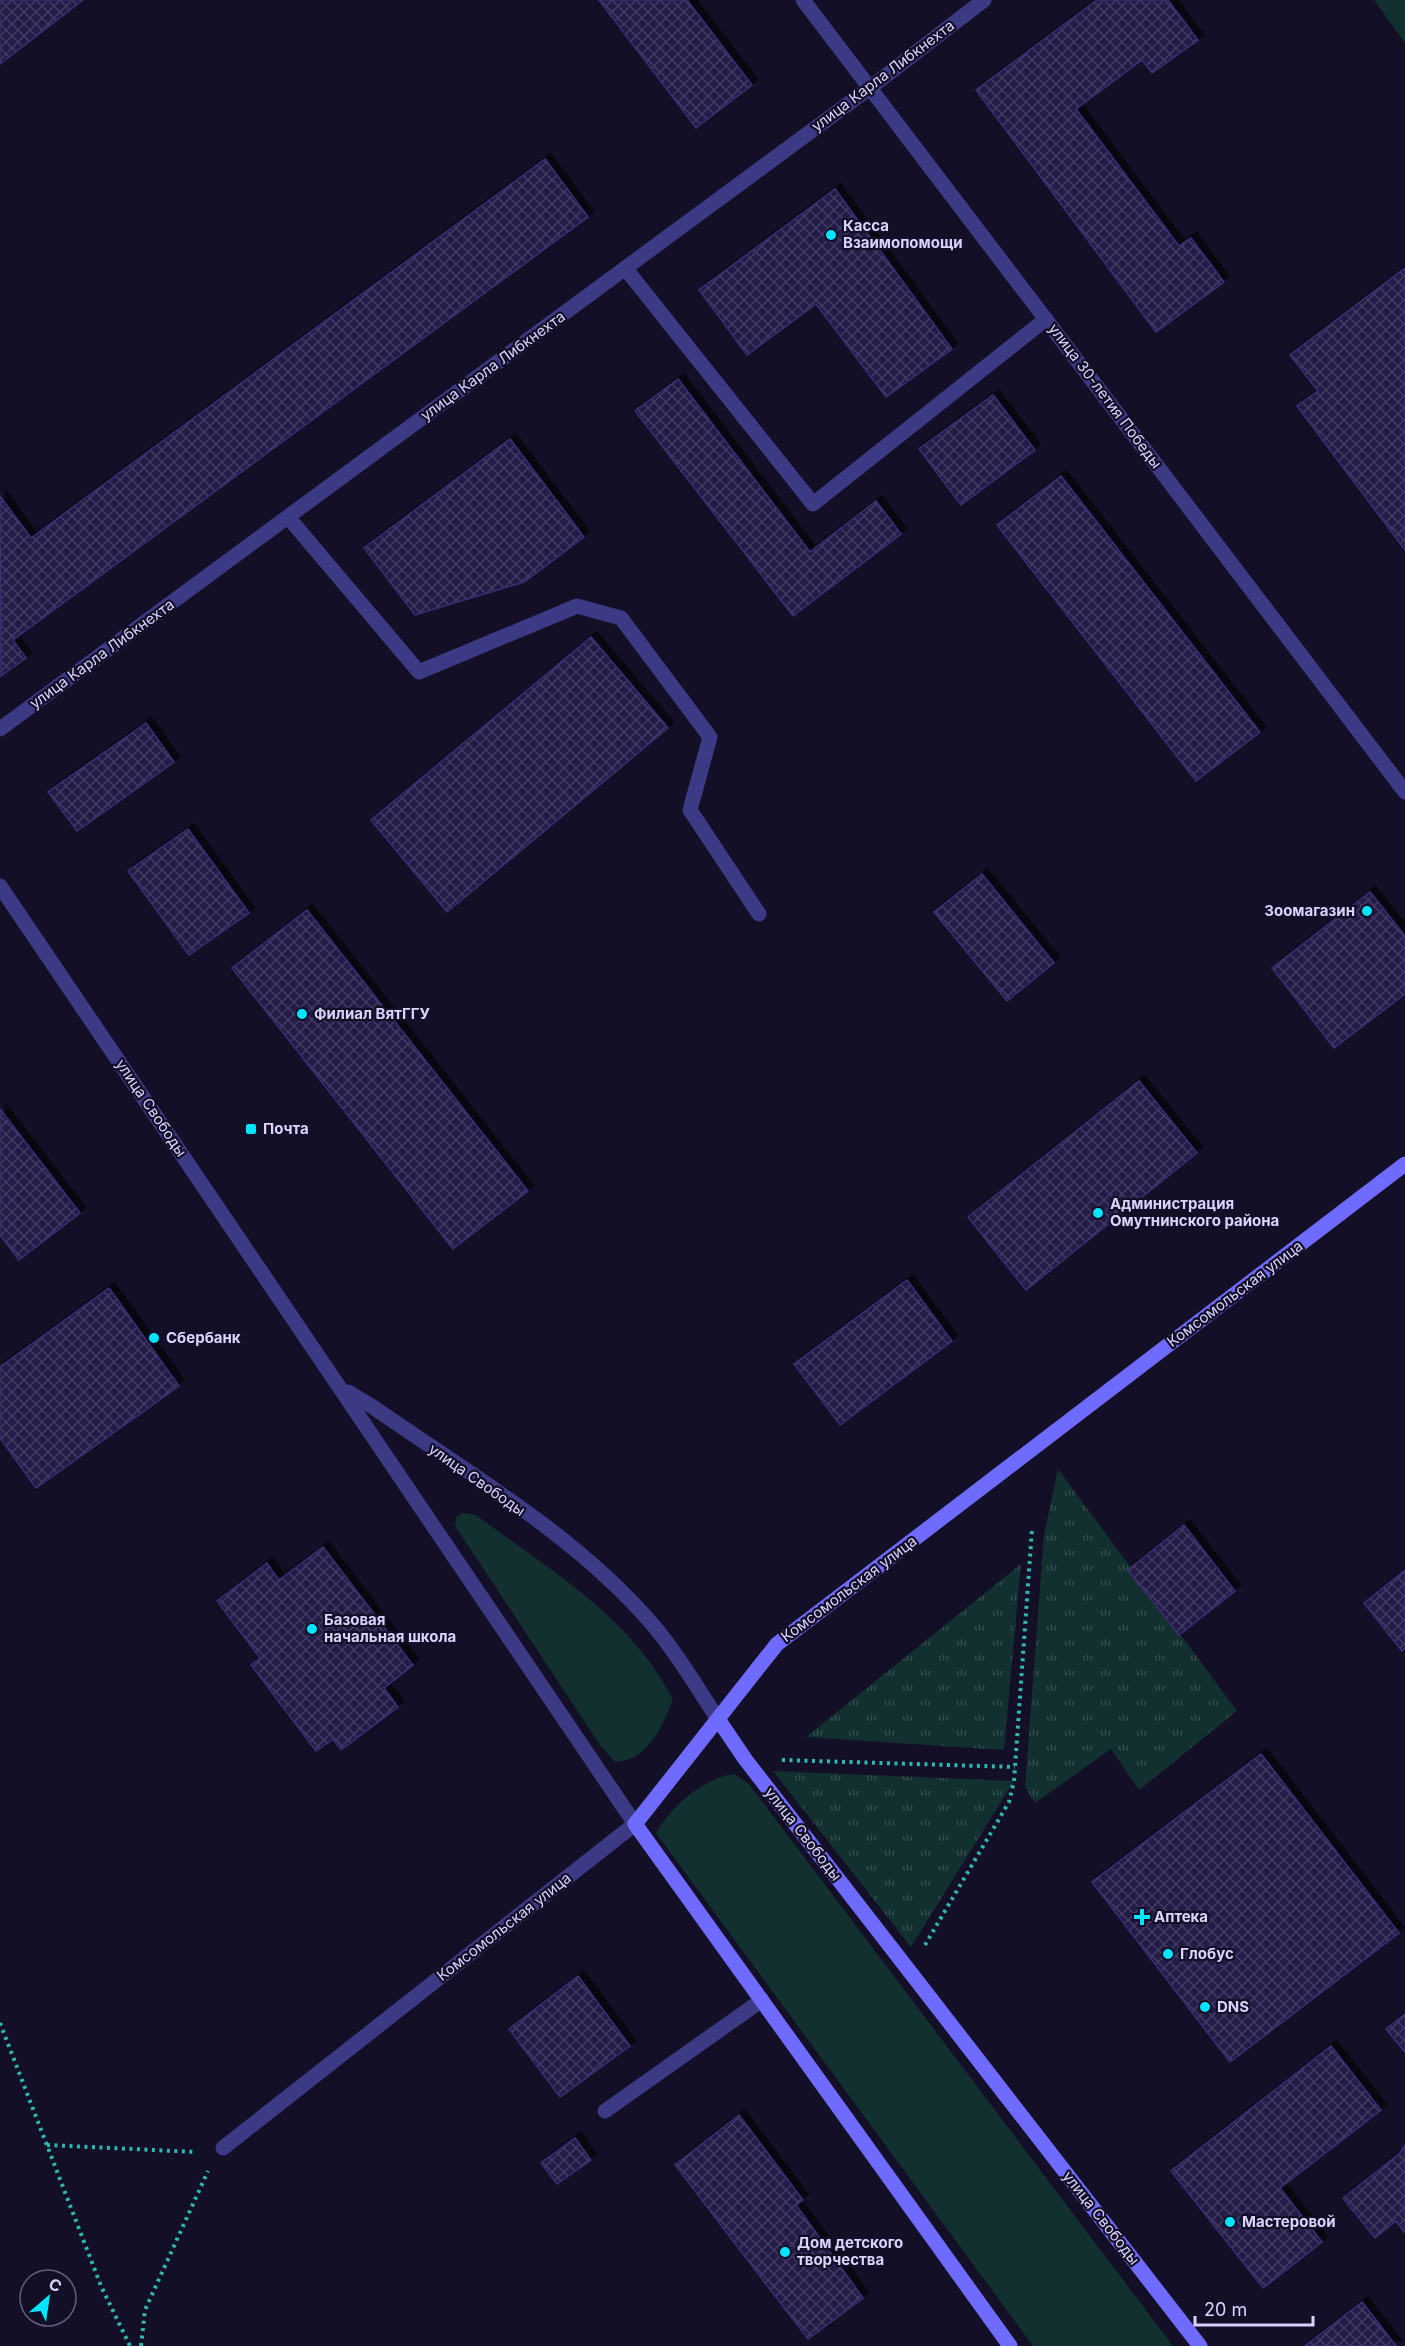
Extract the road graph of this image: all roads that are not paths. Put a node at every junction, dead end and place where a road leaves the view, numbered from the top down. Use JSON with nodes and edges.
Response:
{"nodes":[{"id":1,"x":803,"y":0,"type":"edge"},
{"id":2,"x":984,"y":0,"type":"edge"},
{"id":3,"x":871,"y":87,"type":"junction"},
{"id":4,"x":625,"y":268,"type":"junction"},
{"id":5,"x":1046,"y":319,"type":"junction"},
{"id":6,"x":288,"y":517,"type":"junction"},
{"id":7,"x":0,"y":729,"type":"edge"},
{"id":8,"x":1405,"y":792,"type":"edge"},
{"id":9,"x":0,"y":886,"type":"edge"},
{"id":10,"x":759,"y":914,"type":"dead end"},
{"id":11,"x":1405,"y":1164,"type":"edge"},
{"id":12,"x":342,"y":1389,"type":"junction"},
{"id":13,"x":718,"y":1719,"type":"junction"},
{"id":14,"x":635,"y":1824,"type":"junction"},
{"id":15,"x":762,"y":2000,"type":"junction"},
{"id":16,"x":605,"y":2111,"type":"dead end"},
{"id":17,"x":223,"y":2148,"type":"road end"},
{"id":18,"x":1010,"y":2346,"type":"edge"},
{"id":19,"x":1200,"y":2346,"type":"edge"}],
"edges":[{"from":1,"to":3,"type":"street","name":"улица 30-летия Победы"},
{"from":2,"to":3,"type":"street","name":"улица Карла Либкнехта"},
{"from":3,"to":4,"type":"street","name":"улица Карла Либкнехта"},
{"from":3,"to":5,"type":"street","name":"улица 30-летия Победы"},
{"from":4,"to":5,"type":"street"},
{"from":4,"to":6,"type":"street","name":"улица Карла Либкнехта"},
{"from":5,"to":8,"type":"street","name":"улица 30-летия Победы"},
{"from":6,"to":7,"type":"street","name":"улица Карла Либкнехта"},
{"from":6,"to":10,"type":"street"},
{"from":9,"to":12,"type":"street","name":"улица Свободы"},
{"from":11,"to":13,"type":"main road","name":"Комсомольская улица"},
{"from":12,"to":13,"type":"street","name":"улица Свободы"},
{"from":12,"to":14,"type":"street","name":"улица Свободы"},
{"from":13,"to":14,"type":"main road","name":"Комсомольская улица"},
{"from":13,"to":19,"type":"main road","name":"улица Свободы"},
{"from":14,"to":15,"type":"main road","name":"улица Свободы"},
{"from":14,"to":17,"type":"street","name":"Комсомольская улица"},
{"from":15,"to":16,"type":"street"},
{"from":15,"to":18,"type":"main road","name":"улица Свободы"}]}
